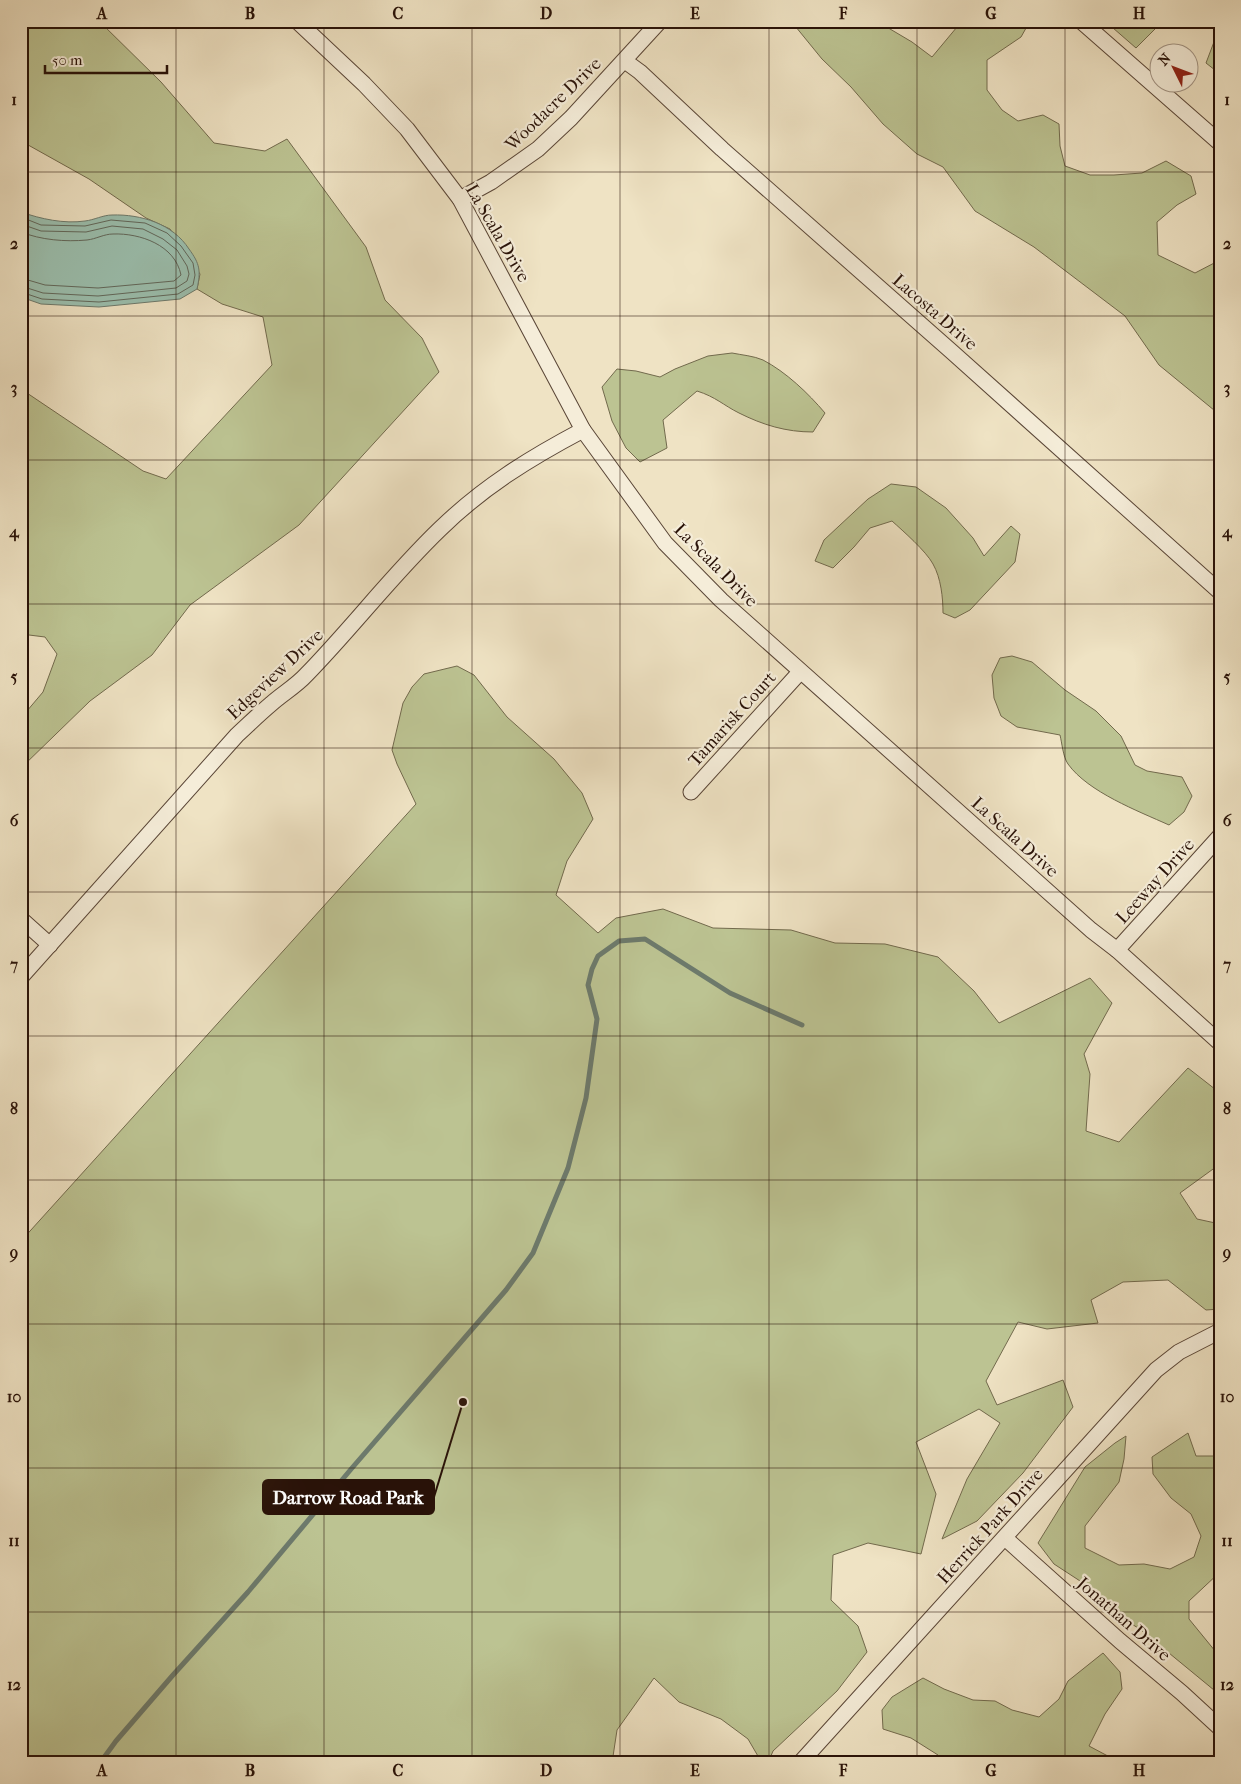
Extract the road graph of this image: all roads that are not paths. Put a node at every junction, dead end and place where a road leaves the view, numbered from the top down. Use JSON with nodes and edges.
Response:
{"nodes":[{"id":1,"x":297,"y":21,"type":"edge"},
{"id":2,"x":660,"y":21,"type":"edge"},
{"id":3,"x":1081,"y":21,"type":"edge"},
{"id":4,"x":625,"y":60,"type":"junction"},
{"id":5,"x":1220,"y":143,"type":"edge"},
{"id":6,"x":460,"y":198,"type":"junction"},
{"id":7,"x":583,"y":430,"type":"junction"},
{"id":8,"x":1220,"y":592,"type":"edge"},
{"id":9,"x":800,"y":672,"type":"junction"},
{"id":10,"x":692,"y":792,"type":"dead end"},
{"id":11,"x":1220,"y":836,"type":"edge"},
{"id":12,"x":21,"y":920,"type":"edge"},
{"id":13,"x":50,"y":945,"type":"junction"},
{"id":14,"x":1118,"y":950,"type":"junction"},
{"id":15,"x":21,"y":977,"type":"edge"},
{"id":16,"x":1220,"y":1043,"type":"edge"},
{"id":17,"x":1220,"y":1331,"type":"edge"},
{"id":18,"x":1005,"y":1538,"type":"junction"},
{"id":19,"x":1220,"y":1728,"type":"edge"},
{"id":20,"x":800,"y":1763,"type":"edge"}],
"edges":[{"from":1,"to":6,"type":"street","name":"La Scala Drive"},
{"from":2,"to":4,"type":"street","name":"Woodacre Drive"},
{"from":3,"to":5,"type":"street"},
{"from":4,"to":6,"type":"street","name":"Woodacre Drive"},
{"from":4,"to":8,"type":"street","name":"Lacosta Drive"},
{"from":6,"to":7,"type":"street","name":"La Scala Drive"},
{"from":7,"to":9,"type":"street","name":"La Scala Drive"},
{"from":7,"to":13,"type":"street","name":"Edgeview Drive"},
{"from":9,"to":10,"type":"street","name":"Tamarisk Court"},
{"from":9,"to":14,"type":"street","name":"La Scala Drive"},
{"from":11,"to":14,"type":"street","name":"Leeway Drive"},
{"from":12,"to":13,"type":"street"},
{"from":13,"to":15,"type":"street","name":"Edgeview Drive"},
{"from":14,"to":16,"type":"street","name":"La Scala Drive"},
{"from":17,"to":18,"type":"street","name":"Herrick Park Drive"},
{"from":18,"to":19,"type":"street","name":"Jonathan Drive"},
{"from":18,"to":20,"type":"street","name":"Herrick Park Drive"}]}
